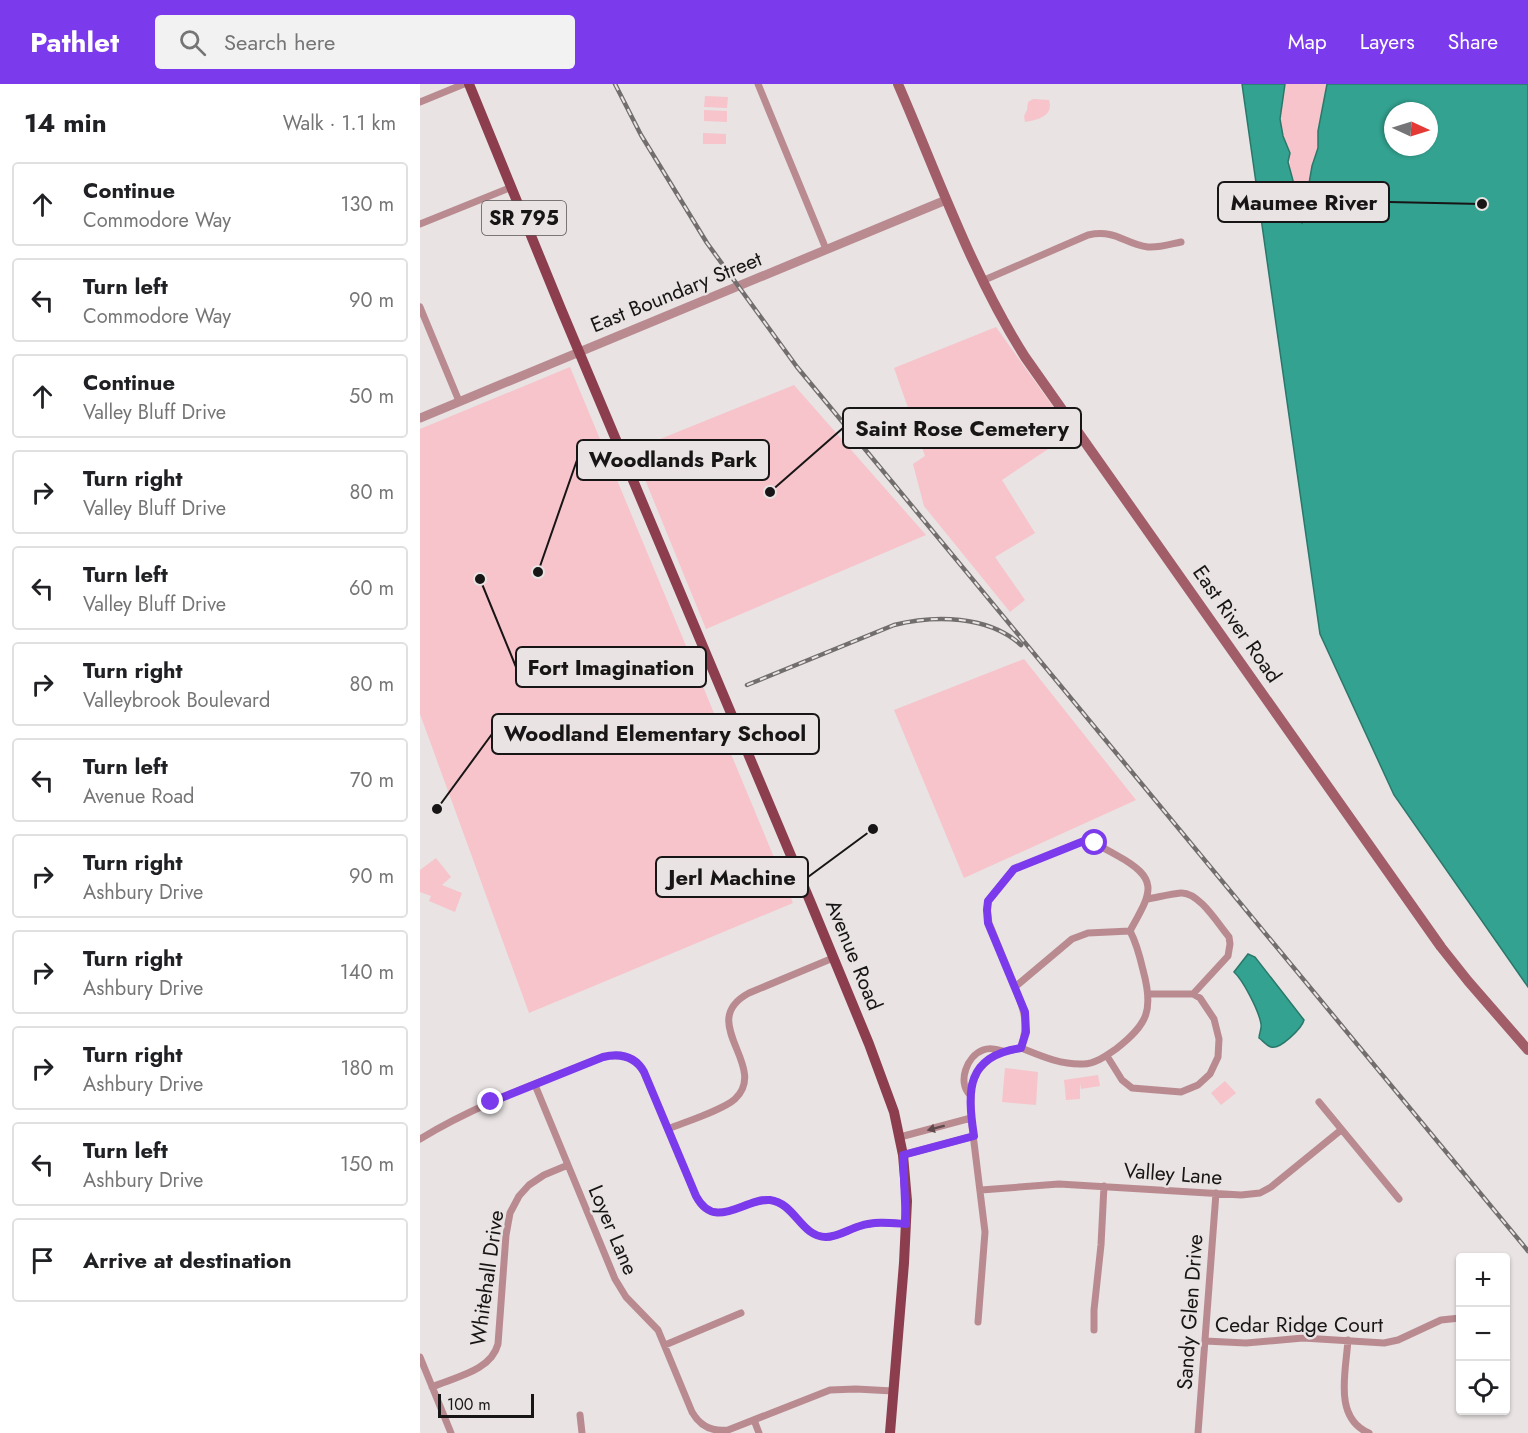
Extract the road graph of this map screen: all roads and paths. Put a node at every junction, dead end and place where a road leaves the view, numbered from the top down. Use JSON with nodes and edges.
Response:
{"nodes":[{"id":1,"x":464,"y":84,"type":"edge"},
{"id":2,"x":469,"y":84,"type":"edge"},
{"id":3,"x":758,"y":84,"type":"edge"},
{"id":4,"x":898,"y":84,"type":"edge"},
{"id":5,"x":420,"y":102,"type":"edge"},
{"id":6,"x":512,"y":187,"type":"junction"},
{"id":7,"x":946,"y":200,"type":"junction"},
{"id":8,"x":420,"y":224,"type":"edge"},
{"id":9,"x":1181,"y":242,"type":"dead end"},
{"id":10,"x":826,"y":249,"type":"junction"},
{"id":11,"x":981,"y":281,"type":"junction"},
{"id":12,"x":420,"y":307,"type":"edge"},
{"id":13,"x":579,"y":352,"type":"junction"},
{"id":14,"x":459,"y":401,"type":"junction"},
{"id":15,"x":420,"y":418,"type":"edge"},
{"id":16,"x":1148,"y":899,"type":"junction"},
{"id":17,"x":1130,"y":932,"type":"junction"},
{"id":18,"x":833,"y":958,"type":"junction"},
{"id":19,"x":1016,"y":987,"type":"junction"},
{"id":20,"x":1149,"y":994,"type":"junction"},
{"id":21,"x":1193,"y":994,"type":"junction"},
{"id":22,"x":1021,"y":1048,"type":"junction"},
{"id":23,"x":1528,"y":1050,"type":"edge"},
{"id":24,"x":1003,"y":1051,"type":"junction"},
{"id":25,"x":1107,"y":1056,"type":"junction"},
{"id":26,"x":535,"y":1085,"type":"junction"},
{"id":27,"x":970,"y":1095,"type":"junction"},
{"id":28,"x":1318,"y":1102,"type":"dead end"},
{"id":29,"x":971,"y":1118,"type":"junction"},
{"id":30,"x":668,"y":1129,"type":"junction"},
{"id":31,"x":1341,"y":1130,"type":"junction"},
{"id":32,"x":974,"y":1136,"type":"junction"},
{"id":33,"x":900,"y":1137,"type":"junction"},
{"id":34,"x":420,"y":1139,"type":"edge"},
{"id":35,"x":903,"y":1155,"type":"junction"},
{"id":36,"x":568,"y":1165,"type":"junction"},
{"id":37,"x":1104,"y":1186,"type":"junction"},
{"id":38,"x":981,"y":1190,"type":"junction"},
{"id":39,"x":1216,"y":1193,"type":"junction"},
{"id":40,"x":1400,"y":1199,"type":"dead end"},
{"id":41,"x":906,"y":1224,"type":"junction"},
{"id":42,"x":741,"y":1313,"type":"dead end"},
{"id":43,"x":1456,"y":1318,"type":"edge"},
{"id":44,"x":978,"y":1322,"type":"dead end"},
{"id":45,"x":1094,"y":1330,"type":"dead end"},
{"id":46,"x":1348,"y":1340,"type":"junction"},
{"id":47,"x":1205,"y":1341,"type":"junction"},
{"id":48,"x":665,"y":1346,"type":"junction"},
{"id":49,"x":420,"y":1357,"type":"edge"},
{"id":50,"x":432,"y":1387,"type":"junction"},
{"id":51,"x":893,"y":1391,"type":"junction"},
{"id":52,"x":580,"y":1415,"type":"dead end"},
{"id":53,"x":754,"y":1420,"type":"junction"},
{"id":54,"x":451,"y":1433,"type":"edge"},
{"id":55,"x":582,"y":1433,"type":"edge"},
{"id":56,"x":759,"y":1433,"type":"edge"},
{"id":57,"x":890,"y":1433,"type":"edge"},
{"id":58,"x":1198,"y":1433,"type":"edge"},
{"id":59,"x":1369,"y":1433,"type":"edge"}],
"edges":[{"from":1,"to":5,"type":"street"},
{"from":2,"to":6,"type":"main road","number":"SR 795"},
{"from":3,"to":10,"type":"street"},
{"from":4,"to":7,"type":"main road","name":"East River Road"},
{"from":6,"to":8,"type":"street"},
{"from":6,"to":13,"type":"main road","number":"SR 795"},
{"from":7,"to":10,"type":"street","name":"East Boundary Street"},
{"from":7,"to":11,"type":"main road","name":"East River Road"},
{"from":9,"to":11,"type":"street"},
{"from":10,"to":13,"type":"street","name":"East Boundary Street"},
{"from":11,"to":23,"type":"main road","name":"East River Road"},
{"from":12,"to":14,"type":"street"},
{"from":13,"to":14,"type":"street","name":"East Boundary Street"},
{"from":13,"to":18,"type":"main road","name":"Avenue Road","number":"SR 795"},
{"from":14,"to":15,"type":"street","name":"East Boundary Street"},
{"from":16,"to":17,"type":"street"},
{"from":16,"to":19,"type":"street"},
{"from":16,"to":21,"type":"street"},
{"from":17,"to":19,"type":"street"},
{"from":17,"to":20,"type":"street"},
{"from":18,"to":30,"type":"street"},
{"from":18,"to":33,"type":"main road","name":"Avenue Road","number":"SR 795"},
{"from":19,"to":22,"type":"street"},
{"from":20,"to":21,"type":"street"},
{"from":20,"to":25,"type":"street"},
{"from":21,"to":25,"type":"street"},
{"from":22,"to":24,"type":"street"},
{"from":22,"to":25,"type":"street"},
{"from":24,"to":27,"type":"street"},
{"from":24,"to":27,"type":"street"},
{"from":26,"to":30,"type":"street"},
{"from":26,"to":34,"type":"street"},
{"from":26,"to":36,"type":"street","name":"Loyer Lane"},
{"from":27,"to":29,"type":"street"},
{"from":28,"to":31,"type":"street"},
{"from":29,"to":32,"type":"street"},
{"from":29,"to":33,"type":"street","one_way":true},
{"from":30,"to":41,"type":"street"},
{"from":31,"to":39,"type":"street","name":"Valley Lane"},
{"from":31,"to":40,"type":"street"},
{"from":32,"to":35,"type":"street"},
{"from":32,"to":38,"type":"street"},
{"from":33,"to":35,"type":"main road","name":"Avenue Road","number":"SR 795"},
{"from":35,"to":41,"type":"main road","name":"Avenue Road","number":"SR 795"},
{"from":36,"to":48,"type":"street","name":"Loyer Lane"},
{"from":36,"to":50,"type":"street","name":"Whitehall Drive"},
{"from":37,"to":38,"type":"street","name":"Valley Lane"},
{"from":37,"to":39,"type":"street","name":"Valley Lane"},
{"from":37,"to":45,"type":"street"},
{"from":38,"to":44,"type":"street"},
{"from":39,"to":47,"type":"street","name":"Sandy Glen Drive"},
{"from":41,"to":51,"type":"main road","name":"Avenue Road","number":"SR 795"},
{"from":42,"to":48,"type":"street"},
{"from":43,"to":46,"type":"street","name":"Cedar Ridge Court"},
{"from":46,"to":47,"type":"street","name":"Cedar Ridge Court"},
{"from":46,"to":59,"type":"street"},
{"from":47,"to":58,"type":"street","name":"Sandy Glen Drive"},
{"from":48,"to":53,"type":"street","name":"Loyer Lane"},
{"from":49,"to":50,"type":"street"},
{"from":50,"to":54,"type":"street"},
{"from":51,"to":53,"type":"street","name":"Loyer Lane"},
{"from":51,"to":57,"type":"main road","name":"Avenue Road","number":"SR 795"},
{"from":52,"to":55,"type":"street"},
{"from":53,"to":56,"type":"street"}]}
